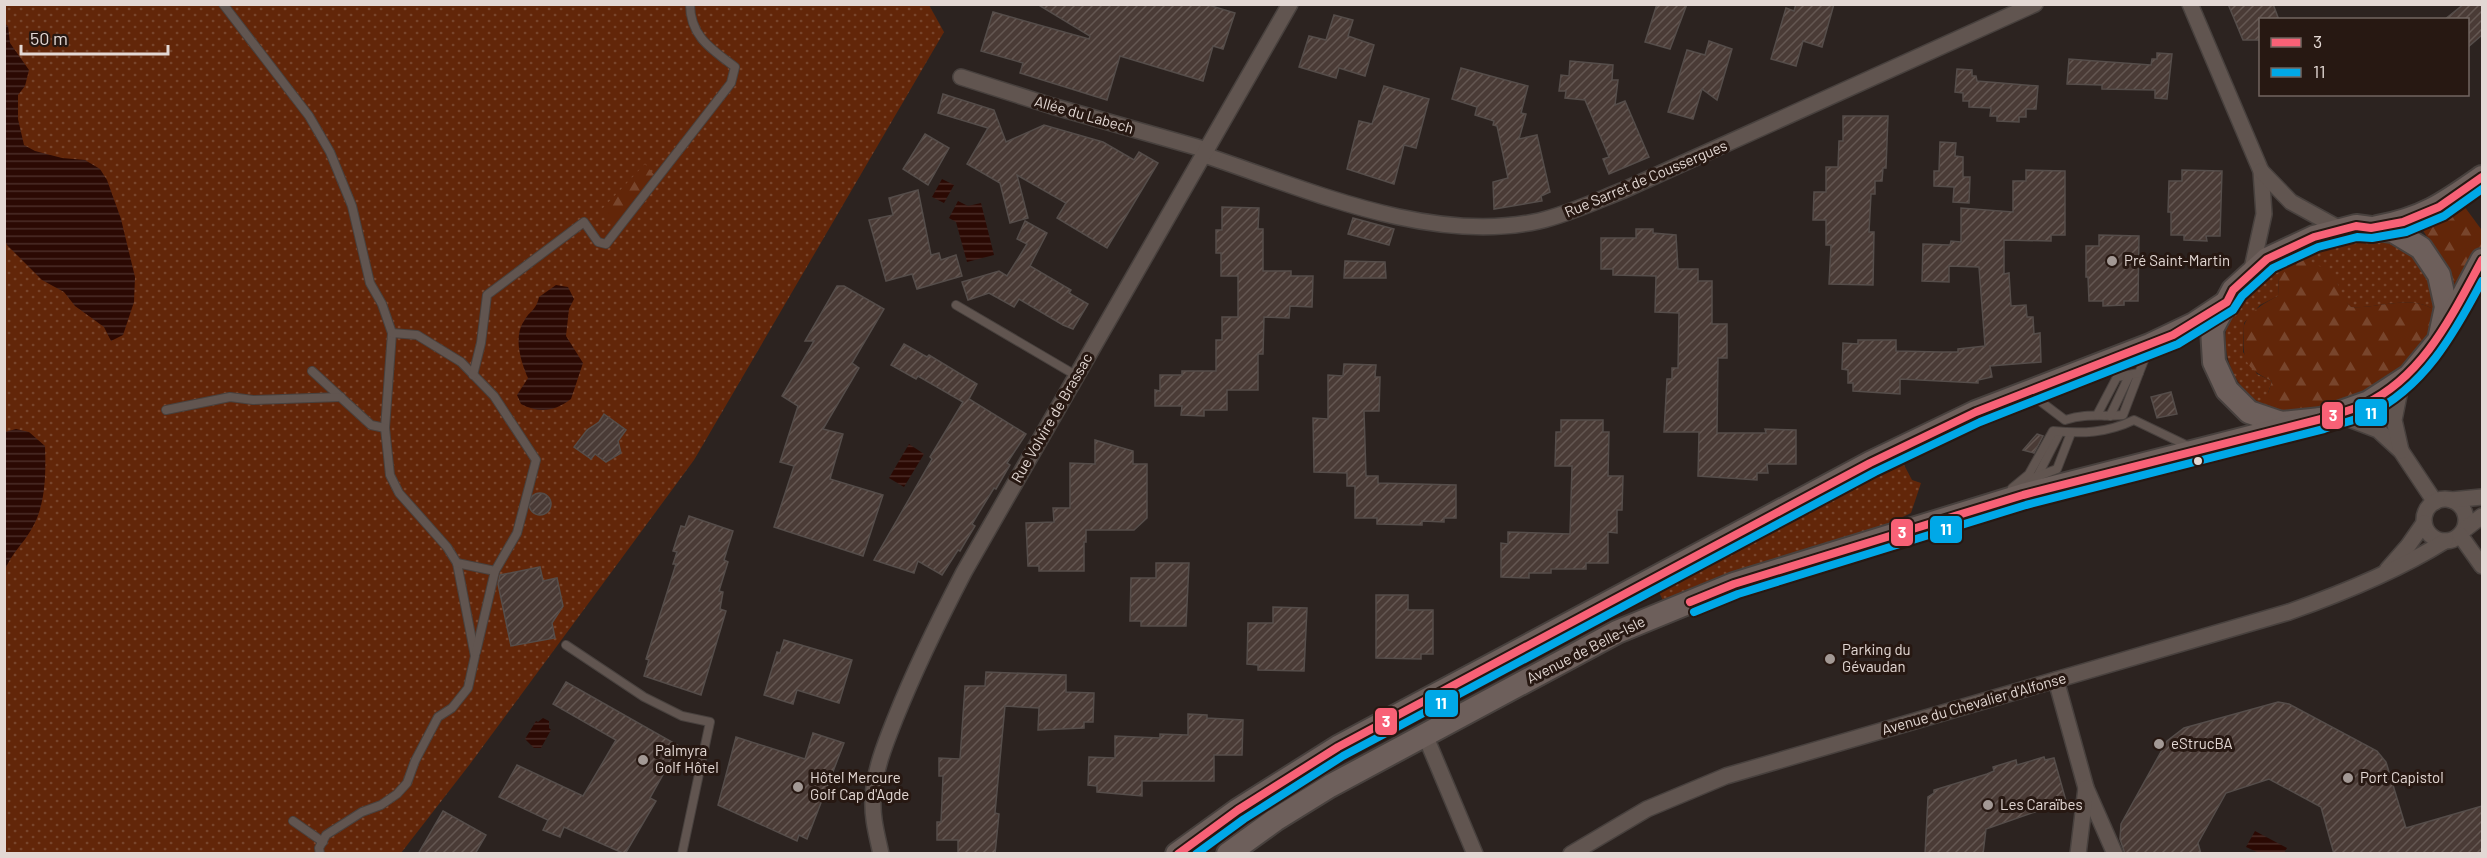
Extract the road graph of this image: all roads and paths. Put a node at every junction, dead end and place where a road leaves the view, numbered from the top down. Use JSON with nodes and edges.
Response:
{"nodes":[{"id":1,"x":223,"y":4,"type":"edge"},
{"id":2,"x":690,"y":4,"type":"edge"},
{"id":3,"x":1290,"y":4,"type":"edge"},
{"id":4,"x":2035,"y":4,"type":"edge"},
{"id":5,"x":2190,"y":4,"type":"edge"},
{"id":6,"x":961,"y":77,"type":"dead end"},
{"id":7,"x":1205,"y":153,"type":"junction"},
{"id":8,"x":2261,"y":171,"type":"junction"},
{"id":9,"x":2482,"y":177,"type":"edge"},
{"id":10,"x":2371,"y":228,"type":"junction"},
{"id":11,"x":2342,"y":230,"type":"junction"},
{"id":12,"x":2482,"y":261,"type":"edge"},
{"id":13,"x":2251,"y":274,"type":"junction"},
{"id":14,"x":2227,"y":302,"type":"junction"},
{"id":15,"x":956,"y":305,"type":"dead end"},
{"id":16,"x":392,"y":333,"type":"junction"},
{"id":17,"x":2439,"y":340,"type":"junction"},
{"id":18,"x":2150,"y":345,"type":"junction"},
{"id":19,"x":312,"y":371,"type":"dead end"},
{"id":20,"x":2139,"y":373,"type":"junction"},
{"id":21,"x":473,"y":375,"type":"junction"},
{"id":22,"x":1077,"y":376,"type":"junction"},
{"id":23,"x":2129,"y":376,"type":"junction"},
{"id":24,"x":2402,"y":380,"type":"junction"},
{"id":25,"x":2028,"y":392,"type":"junction"},
{"id":26,"x":341,"y":398,"type":"junction"},
{"id":27,"x":166,"y":410,"type":"dead end"},
{"id":28,"x":2097,"y":415,"type":"junction"},
{"id":29,"x":2110,"y":416,"type":"junction"},
{"id":30,"x":2328,"y":416,"type":"junction"},
{"id":31,"x":386,"y":428,"type":"junction"},
{"id":32,"x":2060,"y":432,"type":"junction"},
{"id":33,"x":2071,"y":433,"type":"junction"},
{"id":34,"x":2197,"y":450,"type":"junction"},
{"id":35,"x":2401,"y":451,"type":"junction"},
{"id":36,"x":2038,"y":475,"type":"junction"},
{"id":37,"x":2012,"y":488,"type":"junction"},
{"id":38,"x":2482,"y":496,"type":"edge"},
{"id":39,"x":2451,"y":500,"type":"junction"},
{"id":40,"x":2435,"y":502,"type":"junction"},
{"id":41,"x":2482,"y":516,"type":"edge"},
{"id":42,"x":1930,"y":522,"type":"junction"},
{"id":43,"x":2424,"y":523,"type":"junction"},
{"id":44,"x":2462,"y":532,"type":"junction"},
{"id":45,"x":2445,"y":542,"type":"junction"},
{"id":46,"x":457,"y":563,"type":"junction"},
{"id":47,"x":2482,"y":567,"type":"edge"},
{"id":48,"x":495,"y":571,"type":"junction"},
{"id":49,"x":2384,"y":572,"type":"junction"},
{"id":50,"x":566,"y":645,"type":"dead end"},
{"id":51,"x":475,"y":656,"type":"junction"},
{"id":52,"x":2056,"y":680,"type":"junction"},
{"id":53,"x":1425,"y":735,"type":"junction"},
{"id":54,"x":2086,"y":788,"type":"junction"},
{"id":55,"x":293,"y":822,"type":"dead end"},
{"id":56,"x":322,"y":842,"type":"junction"},
{"id":57,"x":881,"y":853,"type":"edge"},
{"id":58,"x":320,"y":854,"type":"edge"},
{"id":59,"x":682,"y":854,"type":"edge"},
{"id":60,"x":1177,"y":854,"type":"edge"},
{"id":61,"x":1228,"y":854,"type":"edge"},
{"id":62,"x":1475,"y":854,"type":"edge"},
{"id":63,"x":1570,"y":854,"type":"edge"},
{"id":64,"x":2078,"y":854,"type":"edge"},
{"id":65,"x":2115,"y":854,"type":"edge"}],
"edges":[{"from":1,"to":16,"type":"lane"},
{"from":2,"to":21,"type":"lane"},
{"from":3,"to":7,"type":"street","name":"Rue Volvire de Brassac"},
{"from":4,"to":7,"type":"street","name":"Rue Sarret de Coussergues"},
{"from":5,"to":8,"type":"street"},
{"from":6,"to":7,"type":"street","name":"Allée du Labech"},
{"from":7,"to":22,"type":"street","name":"Rue Volvire de Brassac"},
{"from":8,"to":11,"type":"street"},
{"from":8,"to":13,"type":"street"},
{"from":9,"to":10,"type":"street"},
{"from":10,"to":11,"type":"street"},
{"from":10,"to":17,"type":"street"},
{"from":11,"to":13,"type":"street"},
{"from":12,"to":17,"type":"street"},
{"from":13,"to":14,"type":"street"},
{"from":14,"to":18,"type":"street","name":"Avenue de Belle-Isle"},
{"from":14,"to":30,"type":"street"},
{"from":15,"to":22,"type":"lane"},
{"from":16,"to":21,"type":"lane"},
{"from":16,"to":31,"type":"lane"},
{"from":17,"to":24,"type":"street"},
{"from":18,"to":20,"type":"lane"},
{"from":18,"to":25,"type":"street","name":"Avenue de Belle-Isle"},
{"from":19,"to":26,"type":"lane"},
{"from":20,"to":23,"type":"lane"},
{"from":20,"to":29,"type":"lane"},
{"from":21,"to":48,"type":"lane"},
{"from":22,"to":57,"type":"street","name":"Rue Volvire de Brassac"},
{"from":23,"to":28,"type":"lane"},
{"from":23,"to":29,"type":"lane"},
{"from":24,"to":30,"type":"street"},
{"from":24,"to":35,"type":"street"},
{"from":25,"to":28,"type":"lane"},
{"from":25,"to":60,"type":"street","name":"Avenue de Belle-Isle"},
{"from":26,"to":27,"type":"lane"},
{"from":26,"to":31,"type":"lane"},
{"from":28,"to":29,"type":"lane"},
{"from":30,"to":34,"type":"street","name":"Avenue de Belle-Isle"},
{"from":30,"to":35,"type":"street"},
{"from":31,"to":46,"type":"lane"},
{"from":32,"to":33,"type":"lane"},
{"from":32,"to":36,"type":"lane"},
{"from":32,"to":37,"type":"lane"},
{"from":33,"to":34,"type":"lane"},
{"from":33,"to":36,"type":"lane"},
{"from":34,"to":42,"type":"street","name":"Avenue de Belle-Isle"},
{"from":35,"to":40,"type":"street"},
{"from":36,"to":37,"type":"lane"},
{"from":37,"to":42,"type":"lane"},
{"from":38,"to":39,"type":"street"},
{"from":39,"to":40,"type":"street"},
{"from":39,"to":44,"type":"street"},
{"from":40,"to":43,"type":"street"},
{"from":41,"to":44,"type":"street"},
{"from":42,"to":53,"type":"street","name":"Avenue de Belle-Isle"},
{"from":43,"to":45,"type":"street"},
{"from":43,"to":49,"type":"street","name":"Avenue du Chevalier d'Alfonse"},
{"from":44,"to":45,"type":"street"},
{"from":44,"to":47,"type":"street"},
{"from":45,"to":49,"type":"street","name":"Avenue du Chevalier d'Alfonse"},
{"from":46,"to":48,"type":"lane"},
{"from":46,"to":51,"type":"lane"},
{"from":48,"to":51,"type":"lane"},
{"from":49,"to":52,"type":"street","name":"Avenue du Chevalier d'Alfonse"},
{"from":50,"to":59,"type":"lane"},
{"from":51,"to":56,"type":"lane"},
{"from":52,"to":54,"type":"street"},
{"from":52,"to":63,"type":"street","name":"Avenue du Chevalier d'Alfonse"},
{"from":53,"to":61,"type":"street","name":"Avenue de Belle-Isle"},
{"from":53,"to":62,"type":"street"},
{"from":54,"to":64,"type":"street"},
{"from":54,"to":65,"type":"street"},
{"from":55,"to":56,"type":"lane"},
{"from":56,"to":58,"type":"lane"}]}
